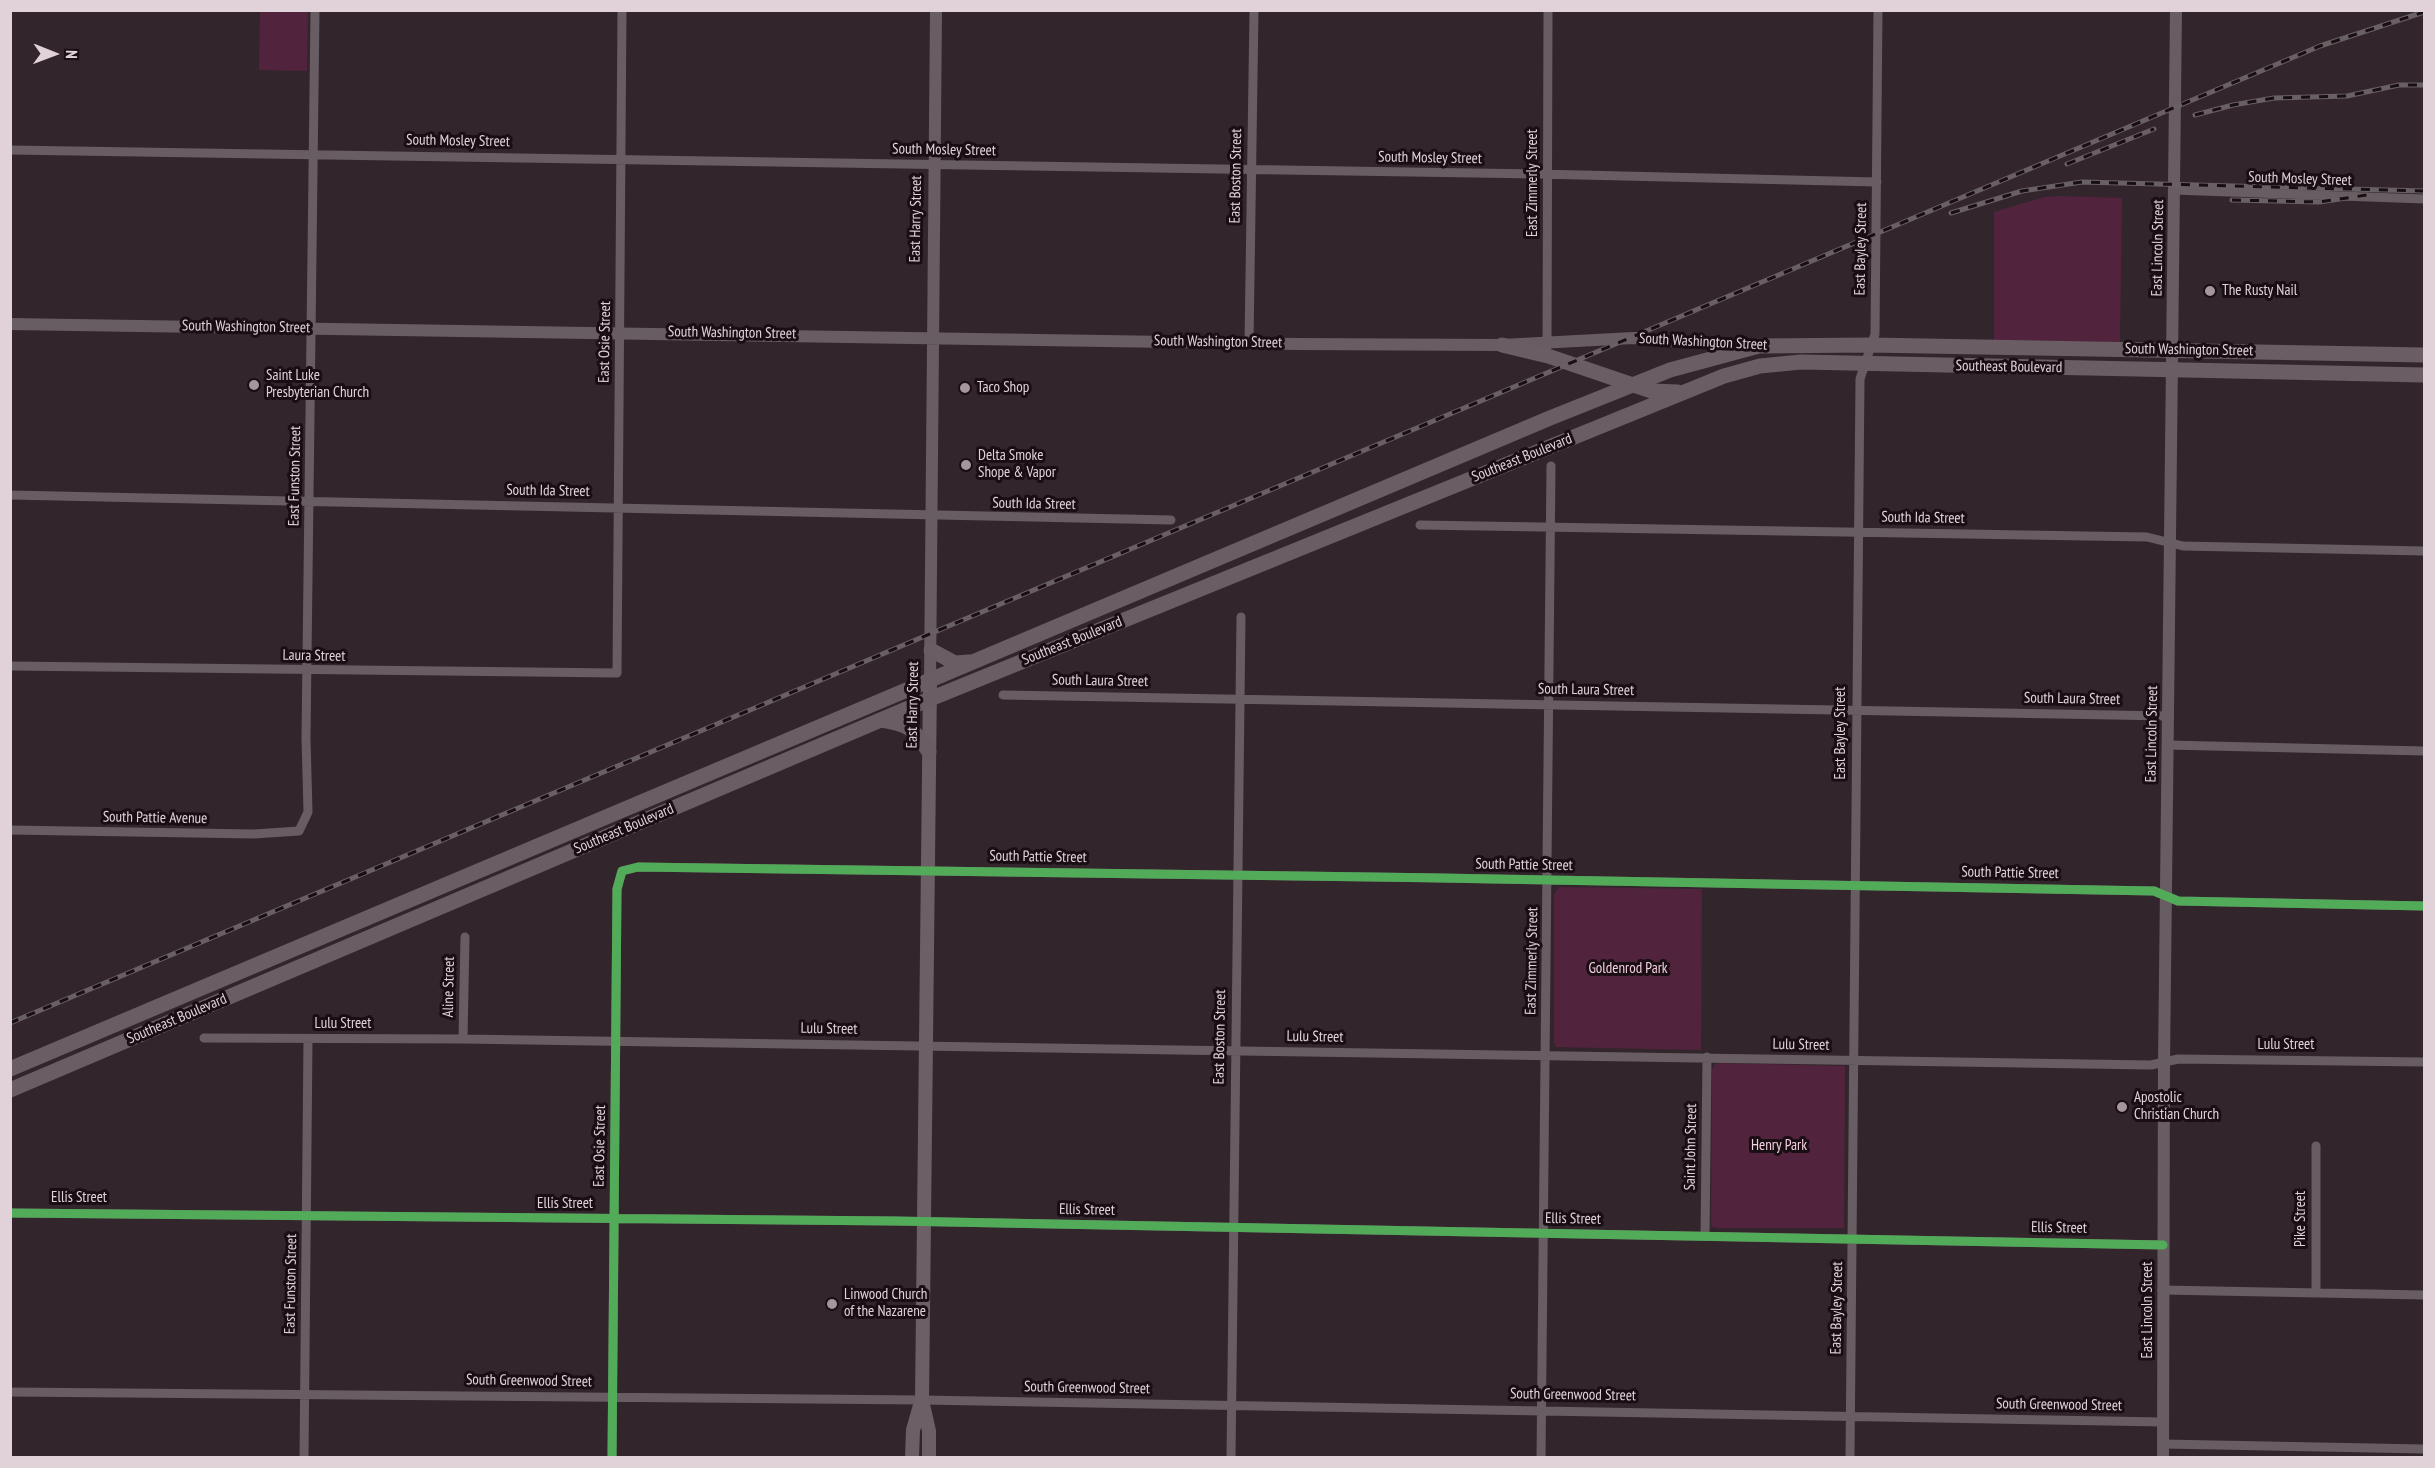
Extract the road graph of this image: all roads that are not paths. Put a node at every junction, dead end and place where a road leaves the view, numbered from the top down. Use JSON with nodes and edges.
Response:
{"nodes":[{"id":1,"x":315,"y":10,"type":"edge"},
{"id":2,"x":622,"y":10,"type":"edge"},
{"id":3,"x":936,"y":10,"type":"edge"},
{"id":4,"x":1254,"y":10,"type":"edge"},
{"id":5,"x":1548,"y":10,"type":"edge"},
{"id":6,"x":1878,"y":10,"type":"edge"},
{"id":7,"x":2176,"y":10,"type":"edge"},
{"id":8,"x":10,"y":150,"type":"edge"},
{"id":9,"x":313,"y":154,"type":"junction"},
{"id":10,"x":622,"y":159,"type":"junction"},
{"id":11,"x":933,"y":165,"type":"junction"},
{"id":12,"x":1251,"y":171,"type":"junction"},
{"id":13,"x":1549,"y":174,"type":"junction"},
{"id":14,"x":1877,"y":182,"type":"junction"},
{"id":15,"x":2174,"y":190,"type":"junction"},
{"id":16,"x":2424,"y":199,"type":"edge"},
{"id":17,"x":10,"y":324,"type":"edge"},
{"id":18,"x":312,"y":328,"type":"junction"},
{"id":19,"x":620,"y":332,"type":"junction"},
{"id":20,"x":932,"y":336,"type":"junction"},
{"id":21,"x":1249,"y":343,"type":"junction"},
{"id":22,"x":1502,"y":345,"type":"joint"},
{"id":23,"x":1870,"y":345,"type":"junction"},
{"id":24,"x":1760,"y":346,"type":"junction"},
{"id":25,"x":1547,"y":349,"type":"junction"},
{"id":26,"x":2171,"y":350,"type":"junction"},
{"id":27,"x":2424,"y":355,"type":"edge"},
{"id":28,"x":1864,"y":365,"type":"junction"},
{"id":29,"x":2171,"y":370,"type":"junction"},
{"id":30,"x":2424,"y":375,"type":"edge"},
{"id":31,"x":1631,"y":384,"type":"junction"},
{"id":32,"x":1684,"y":392,"type":"junction"},
{"id":33,"x":1551,"y":465,"type":"dead end"},
{"id":34,"x":10,"y":495,"type":"edge"},
{"id":35,"x":310,"y":501,"type":"junction"},
{"id":36,"x":618,"y":507,"type":"junction"},
{"id":37,"x":930,"y":515,"type":"junction"},
{"id":38,"x":1171,"y":520,"type":"dead end"},
{"id":39,"x":1420,"y":525,"type":"dead end"},
{"id":40,"x":1550,"y":527,"type":"junction"},
{"id":41,"x":1858,"y":532,"type":"junction"},
{"id":42,"x":2169,"y":542,"type":"junction"},
{"id":43,"x":2424,"y":551,"type":"edge"},
{"id":44,"x":1241,"y":617,"type":"dead end"},
{"id":45,"x":931,"y":650,"type":"junction"},
{"id":46,"x":978,"y":661,"type":"junction"},
{"id":47,"x":10,"y":666,"type":"edge"},
{"id":48,"x":308,"y":671,"type":"junction"},
{"id":49,"x":616,"y":673,"type":"joint"},
{"id":50,"x":930,"y":681,"type":"junction"},
{"id":51,"x":1003,"y":695,"type":"dead end"},
{"id":52,"x":1239,"y":698,"type":"junction"},
{"id":53,"x":930,"y":699,"type":"junction"},
{"id":54,"x":1548,"y":705,"type":"junction"},
{"id":55,"x":1856,"y":710,"type":"junction"},
{"id":56,"x":2168,"y":716,"type":"junction"},
{"id":57,"x":881,"y":720,"type":"junction"},
{"id":58,"x":2167,"y":745,"type":"junction"},
{"id":59,"x":2424,"y":751,"type":"edge"},
{"id":60,"x":929,"y":752,"type":"junction"},
{"id":61,"x":10,"y":830,"type":"edge"},
{"id":62,"x":299,"y":831,"type":"joint"},
{"id":63,"x":928,"y":870,"type":"junction"},
{"id":64,"x":622,"y":871,"type":"joint"},
{"id":65,"x":1237,"y":875,"type":"junction"},
{"id":66,"x":1547,"y":880,"type":"junction"},
{"id":67,"x":1856,"y":885,"type":"junction"},
{"id":68,"x":2166,"y":896,"type":"junction"},
{"id":69,"x":2424,"y":906,"type":"edge"},
{"id":70,"x":465,"y":937,"type":"dead end"},
{"id":71,"x":204,"y":1038,"type":"dead end"},
{"id":72,"x":308,"y":1039,"type":"junction"},
{"id":73,"x":463,"y":1039,"type":"junction"},
{"id":74,"x":616,"y":1042,"type":"junction"},
{"id":75,"x":925,"y":1046,"type":"junction"},
{"id":76,"x":1235,"y":1050,"type":"junction"},
{"id":77,"x":1546,"y":1055,"type":"junction"},
{"id":78,"x":1707,"y":1057,"type":"junction"},
{"id":79,"x":1854,"y":1061,"type":"junction"},
{"id":80,"x":2164,"y":1062,"type":"junction"},
{"id":81,"x":2424,"y":1062,"type":"edge"},
{"id":82,"x":10,"y":1069,"type":"edge"},
{"id":83,"x":10,"y":1090,"type":"edge"},
{"id":84,"x":2316,"y":1146,"type":"dead end"},
{"id":85,"x":10,"y":1213,"type":"edge"},
{"id":86,"x":306,"y":1216,"type":"junction"},
{"id":87,"x":614,"y":1219,"type":"junction"},
{"id":88,"x":924,"y":1222,"type":"junction"},
{"id":89,"x":1233,"y":1228,"type":"junction"},
{"id":90,"x":1545,"y":1233,"type":"junction"},
{"id":91,"x":1705,"y":1236,"type":"junction"},
{"id":92,"x":1853,"y":1239,"type":"junction"},
{"id":93,"x":2163,"y":1245,"type":"junction"},
{"id":94,"x":2163,"y":1290,"type":"junction"},
{"id":95,"x":2316,"y":1293,"type":"junction"},
{"id":96,"x":2424,"y":1295,"type":"edge"},
{"id":97,"x":10,"y":1392,"type":"edge"},
{"id":98,"x":304,"y":1394,"type":"junction"},
{"id":99,"x":613,"y":1397,"type":"junction"},
{"id":100,"x":922,"y":1400,"type":"junction"},
{"id":101,"x":1232,"y":1406,"type":"junction"},
{"id":102,"x":1542,"y":1409,"type":"junction"},
{"id":103,"x":1850,"y":1416,"type":"junction"},
{"id":104,"x":2163,"y":1422,"type":"junction"},
{"id":105,"x":2163,"y":1444,"type":"junction"},
{"id":106,"x":2424,"y":1449,"type":"edge"},
{"id":107,"x":304,"y":1458,"type":"edge"},
{"id":108,"x":612,"y":1458,"type":"edge"},
{"id":109,"x":912,"y":1458,"type":"edge"},
{"id":110,"x":929,"y":1458,"type":"edge"},
{"id":111,"x":1231,"y":1458,"type":"edge"},
{"id":112,"x":1542,"y":1458,"type":"edge"},
{"id":113,"x":1850,"y":1458,"type":"edge"},
{"id":114,"x":2163,"y":1458,"type":"edge"}],
"edges":[{"from":1,"to":9,"type":"street","name":"East Funston Street"},
{"from":2,"to":10,"type":"street","name":"East Osie Street"},
{"from":3,"to":11,"type":"street","name":"East Harry Street"},
{"from":4,"to":12,"type":"street","name":"East Boston Street"},
{"from":5,"to":13,"type":"street","name":"East Zimmerly Street"},
{"from":6,"to":14,"type":"street","name":"East Bayley Street"},
{"from":7,"to":15,"type":"street","name":"East Lincoln Street"},
{"from":8,"to":9,"type":"street","name":"South Mosley Street"},
{"from":9,"to":10,"type":"street","name":"South Mosley Street"},
{"from":9,"to":18,"type":"street","name":"East Funston Street"},
{"from":10,"to":11,"type":"street","name":"South Mosley Street"},
{"from":10,"to":19,"type":"street","name":"East Osie Street"},
{"from":11,"to":12,"type":"street","name":"South Mosley Street"},
{"from":11,"to":20,"type":"street","name":"East Harry Street"},
{"from":12,"to":13,"type":"street","name":"South Mosley Street"},
{"from":12,"to":21,"type":"street","name":"East Boston Street"},
{"from":13,"to":14,"type":"street","name":"South Mosley Street"},
{"from":13,"to":25,"type":"street","name":"East Zimmerly Street"},
{"from":14,"to":23,"type":"street","name":"East Bayley Street"},
{"from":15,"to":16,"type":"street","name":"South Mosley Street"},
{"from":15,"to":26,"type":"street","name":"East Lincoln Street"},
{"from":17,"to":18,"type":"street","name":"South Washington Street"},
{"from":18,"to":19,"type":"street","name":"South Washington Street"},
{"from":18,"to":35,"type":"street","name":"East Funston Street"},
{"from":19,"to":20,"type":"street","name":"South Washington Street"},
{"from":19,"to":36,"type":"street","name":"East Osie Street"},
{"from":20,"to":21,"type":"street","name":"South Washington Street"},
{"from":20,"to":37,"type":"street","name":"East Harry Street"},
{"from":21,"to":22,"type":"street","name":"South Washington Street"},
{"from":22,"to":25,"type":"main road"},
{"from":23,"to":24,"type":"main road","name":"South Washington Street"},
{"from":23,"to":26,"type":"main road","name":"South Washington Street"},
{"from":23,"to":28,"type":"street","name":"East Bayley Street"},
{"from":24,"to":25,"type":"street","name":"South Washington Street"},
{"from":24,"to":31,"type":"main road","name":"Southeast Boulevard"},
{"from":25,"to":31,"type":"main road"},
{"from":26,"to":27,"type":"main road","name":"South Washington Street"},
{"from":26,"to":29,"type":"street","name":"East Lincoln Street"},
{"from":28,"to":29,"type":"main road","name":"Southeast Boulevard"},
{"from":28,"to":32,"type":"main road","name":"Southeast Boulevard"},
{"from":28,"to":41,"type":"street","name":"East Bayley Street"},
{"from":29,"to":30,"type":"main road","name":"South Washington Street"},
{"from":29,"to":42,"type":"street","name":"East Lincoln Street"},
{"from":31,"to":32,"type":"main road"},
{"from":31,"to":46,"type":"main road","name":"Southeast Boulevard"},
{"from":32,"to":53,"type":"main road","name":"Southeast Boulevard"},
{"from":33,"to":40,"type":"street","name":"East Zimmerly Street"},
{"from":34,"to":35,"type":"street","name":"South Ida Street"},
{"from":35,"to":36,"type":"street","name":"South Ida Street"},
{"from":35,"to":48,"type":"street","name":"East Funston Street"},
{"from":36,"to":37,"type":"street","name":"South Ida Street"},
{"from":36,"to":49,"type":"street","name":"East Osie Street"},
{"from":37,"to":38,"type":"street","name":"South Ida Street"},
{"from":37,"to":45,"type":"street","name":"East Harry Street"},
{"from":39,"to":40,"type":"street","name":"South Ida Street"},
{"from":40,"to":41,"type":"street","name":"South Ida Street"},
{"from":40,"to":54,"type":"street","name":"East Zimmerly Street"},
{"from":41,"to":42,"type":"street","name":"South Ida Street"},
{"from":41,"to":55,"type":"street","name":"East Bayley Street"},
{"from":42,"to":43,"type":"street","name":"South Ida Street"},
{"from":42,"to":56,"type":"street","name":"East Lincoln Street"},
{"from":44,"to":52,"type":"street","name":"East Boston Street"},
{"from":45,"to":46,"type":"main road"},
{"from":45,"to":50,"type":"street","name":"East Harry Street"},
{"from":46,"to":50,"type":"main road","name":"Southeast Boulevard"},
{"from":47,"to":48,"type":"street","name":"Laura Street"},
{"from":48,"to":49,"type":"street","name":"Laura Street"},
{"from":48,"to":62,"type":"street","name":"East Funston Street"},
{"from":50,"to":53,"type":"main road","name":"East Harry Street"},
{"from":50,"to":82,"type":"main road","name":"Southeast Boulevard"},
{"from":51,"to":52,"type":"street","name":"South Laura Street"},
{"from":52,"to":54,"type":"street","name":"South Laura Street"},
{"from":52,"to":65,"type":"street","name":"East Boston Street"},
{"from":53,"to":57,"type":"main road","name":"Southeast Boulevard"},
{"from":53,"to":60,"type":"main road","name":"East Harry Street"},
{"from":54,"to":55,"type":"street","name":"South Laura Street"},
{"from":54,"to":66,"type":"street","name":"East Zimmerly Street"},
{"from":55,"to":56,"type":"street","name":"South Laura Street"},
{"from":55,"to":67,"type":"street","name":"East Bayley Street"},
{"from":56,"to":58,"type":"street","name":"East Lincoln Street"},
{"from":57,"to":60,"type":"main road"},
{"from":57,"to":83,"type":"main road","name":"Southeast Boulevard"},
{"from":58,"to":59,"type":"street"},
{"from":58,"to":68,"type":"street","name":"East Lincoln Street"},
{"from":60,"to":63,"type":"main road","name":"East Harry Street"},
{"from":61,"to":62,"type":"street","name":"South Pattie Avenue"},
{"from":63,"to":64,"type":"street","name":"South Pattie Street"},
{"from":63,"to":65,"type":"street","name":"South Pattie Street"},
{"from":63,"to":75,"type":"main road","name":"East Harry Street"},
{"from":64,"to":74,"type":"street","name":"East Osie Street"},
{"from":65,"to":66,"type":"street","name":"South Pattie Street"},
{"from":65,"to":76,"type":"street","name":"East Boston Street"},
{"from":66,"to":67,"type":"street","name":"South Pattie Street"},
{"from":66,"to":77,"type":"street","name":"East Zimmerly Street"},
{"from":67,"to":68,"type":"street","name":"South Pattie Street"},
{"from":67,"to":79,"type":"street","name":"East Bayley Street"},
{"from":68,"to":69,"type":"street","name":"South Pattie Street"},
{"from":68,"to":80,"type":"street","name":"East Lincoln Street"},
{"from":70,"to":73,"type":"street","name":"Aline Street"},
{"from":71,"to":72,"type":"street","name":"Lulu Street"},
{"from":72,"to":73,"type":"street","name":"Lulu Street"},
{"from":72,"to":86,"type":"street","name":"East Funston Street"},
{"from":73,"to":74,"type":"street","name":"Lulu Street"},
{"from":74,"to":75,"type":"street","name":"Lulu Street"},
{"from":74,"to":87,"type":"street","name":"East Osie Street"},
{"from":75,"to":76,"type":"street","name":"Lulu Street"},
{"from":75,"to":88,"type":"main road","name":"East Harry Street"},
{"from":76,"to":77,"type":"street","name":"Lulu Street"},
{"from":76,"to":89,"type":"street","name":"East Boston Street"},
{"from":77,"to":78,"type":"street","name":"Lulu Street"},
{"from":77,"to":90,"type":"street","name":"East Zimmerly Street"},
{"from":78,"to":79,"type":"street","name":"Lulu Street"},
{"from":78,"to":91,"type":"street","name":"Saint John Street"},
{"from":79,"to":80,"type":"street","name":"Lulu Street"},
{"from":79,"to":92,"type":"street","name":"East Bayley Street"},
{"from":80,"to":81,"type":"street","name":"Lulu Street"},
{"from":80,"to":93,"type":"street","name":"East Lincoln Street"},
{"from":84,"to":95,"type":"street","name":"Pike Street"},
{"from":85,"to":86,"type":"street","name":"Ellis Street"},
{"from":86,"to":87,"type":"street","name":"Ellis Street"},
{"from":86,"to":98,"type":"street","name":"East Funston Street"},
{"from":87,"to":88,"type":"street","name":"Ellis Street"},
{"from":87,"to":99,"type":"street","name":"East Osie Street"},
{"from":88,"to":89,"type":"street","name":"Ellis Street"},
{"from":88,"to":100,"type":"main road","name":"East Harry Street"},
{"from":89,"to":90,"type":"street","name":"Ellis Street"},
{"from":89,"to":101,"type":"street","name":"East Boston Street"},
{"from":90,"to":91,"type":"street","name":"Ellis Street"},
{"from":90,"to":102,"type":"street","name":"East Zimmerly Street"},
{"from":91,"to":92,"type":"street","name":"Ellis Street"},
{"from":92,"to":93,"type":"street","name":"Ellis Street"},
{"from":92,"to":103,"type":"street","name":"East Bayley Street"},
{"from":93,"to":94,"type":"street","name":"East Lincoln Street"},
{"from":94,"to":95,"type":"street"},
{"from":94,"to":104,"type":"street","name":"East Lincoln Street"},
{"from":95,"to":96,"type":"street"},
{"from":97,"to":98,"type":"street","name":"South Greenwood Street"},
{"from":98,"to":99,"type":"street","name":"South Greenwood Street"},
{"from":98,"to":107,"type":"street","name":"East Funston Street"},
{"from":99,"to":100,"type":"street","name":"South Greenwood Street"},
{"from":99,"to":108,"type":"street","name":"East Osie Street"},
{"from":100,"to":101,"type":"street","name":"South Greenwood Street"},
{"from":100,"to":109,"type":"main road","name":"East Harry Street"},
{"from":100,"to":110,"type":"main road","name":"East Harry Street"},
{"from":101,"to":102,"type":"street","name":"South Greenwood Street"},
{"from":101,"to":111,"type":"street","name":"East Boston Street"},
{"from":102,"to":103,"type":"street","name":"South Greenwood Street"},
{"from":102,"to":112,"type":"street","name":"East Zimmerly Street"},
{"from":103,"to":104,"type":"street","name":"South Greenwood Street"},
{"from":103,"to":113,"type":"street","name":"East Bayley Street"},
{"from":104,"to":105,"type":"street","name":"East Lincoln Street"},
{"from":105,"to":106,"type":"street"},
{"from":105,"to":114,"type":"street","name":"East Lincoln Street"}]}
